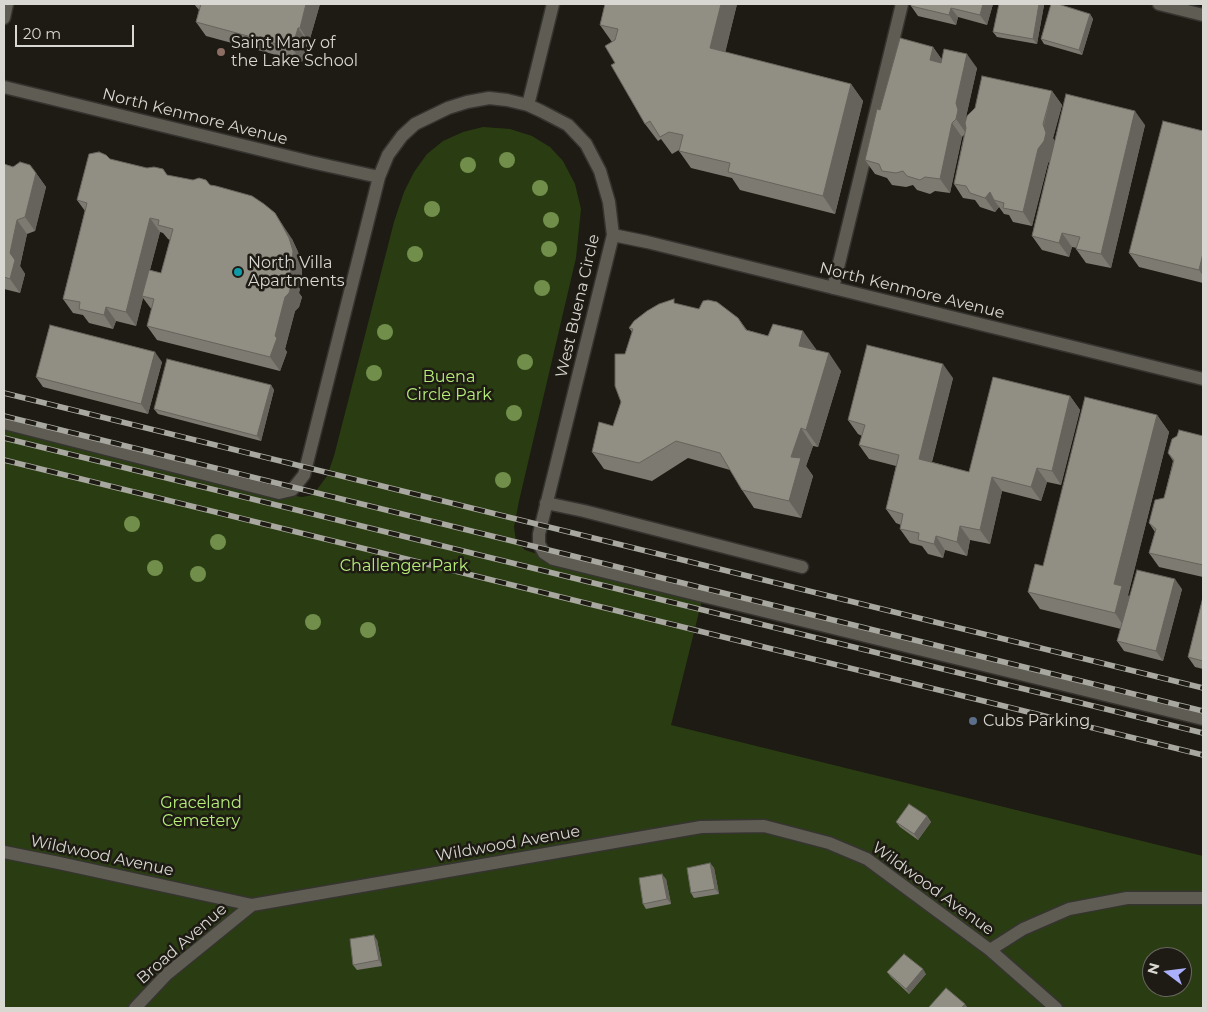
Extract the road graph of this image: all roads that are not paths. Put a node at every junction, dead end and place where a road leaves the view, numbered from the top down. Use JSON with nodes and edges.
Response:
{"nodes":[{"id":1,"x":7,"y":4,"type":"edge"},
{"id":2,"x":553,"y":4,"type":"edge"},
{"id":3,"x":902,"y":4,"type":"edge"},
{"id":4,"x":1160,"y":4,"type":"edge"},
{"id":5,"x":1203,"y":15,"type":"edge"},
{"id":6,"x":4,"y":18,"type":"edge"},
{"id":7,"x":4,"y":87,"type":"edge"},
{"id":8,"x":528,"y":105,"type":"junction"},
{"id":9,"x":379,"y":177,"type":"junction"},
{"id":10,"x":613,"y":235,"type":"junction"},
{"id":11,"x":832,"y":288,"type":"junction"},
{"id":12,"x":1203,"y":379,"type":"edge"},
{"id":13,"x":4,"y":422,"type":"edge"},
{"id":14,"x":546,"y":503,"type":"junction"},
{"id":15,"x":802,"y":566,"type":"dead end"},
{"id":16,"x":1203,"y":719,"type":"edge"},
{"id":17,"x":4,"y":852,"type":"edge"},
{"id":18,"x":1203,"y":898,"type":"edge"},
{"id":19,"x":252,"y":905,"type":"junction"},
{"id":20,"x":990,"y":950,"type":"junction"},
{"id":21,"x":135,"y":1008,"type":"edge"},
{"id":22,"x":1056,"y":1008,"type":"edge"}],
"edges":[{"from":1,"to":6,"type":"street"},
{"from":2,"to":8,"type":"street"},
{"from":3,"to":11,"type":"street"},
{"from":4,"to":5,"type":"street"},
{"from":7,"to":9,"type":"street","name":"North Kenmore Avenue"},
{"from":8,"to":9,"type":"street","name":"West Buena Circle"},
{"from":8,"to":10,"type":"street","name":"West Buena Circle"},
{"from":9,"to":13,"type":"street","name":"West Buena Circle"},
{"from":10,"to":11,"type":"street","name":"North Kenmore Avenue"},
{"from":10,"to":14,"type":"street","name":"West Buena Circle"},
{"from":11,"to":12,"type":"street","name":"North Kenmore Avenue"},
{"from":14,"to":15,"type":"street"},
{"from":14,"to":16,"type":"street","name":"West Buena Circle"},
{"from":17,"to":19,"type":"street","name":"Wildwood Avenue"},
{"from":18,"to":20,"type":"street","name":"Wildwood Avenue"},
{"from":19,"to":20,"type":"street","name":"Wildwood Avenue"},
{"from":19,"to":21,"type":"street","name":"Broad Avenue"},
{"from":20,"to":22,"type":"street","name":"Wildwood Avenue"}]}
